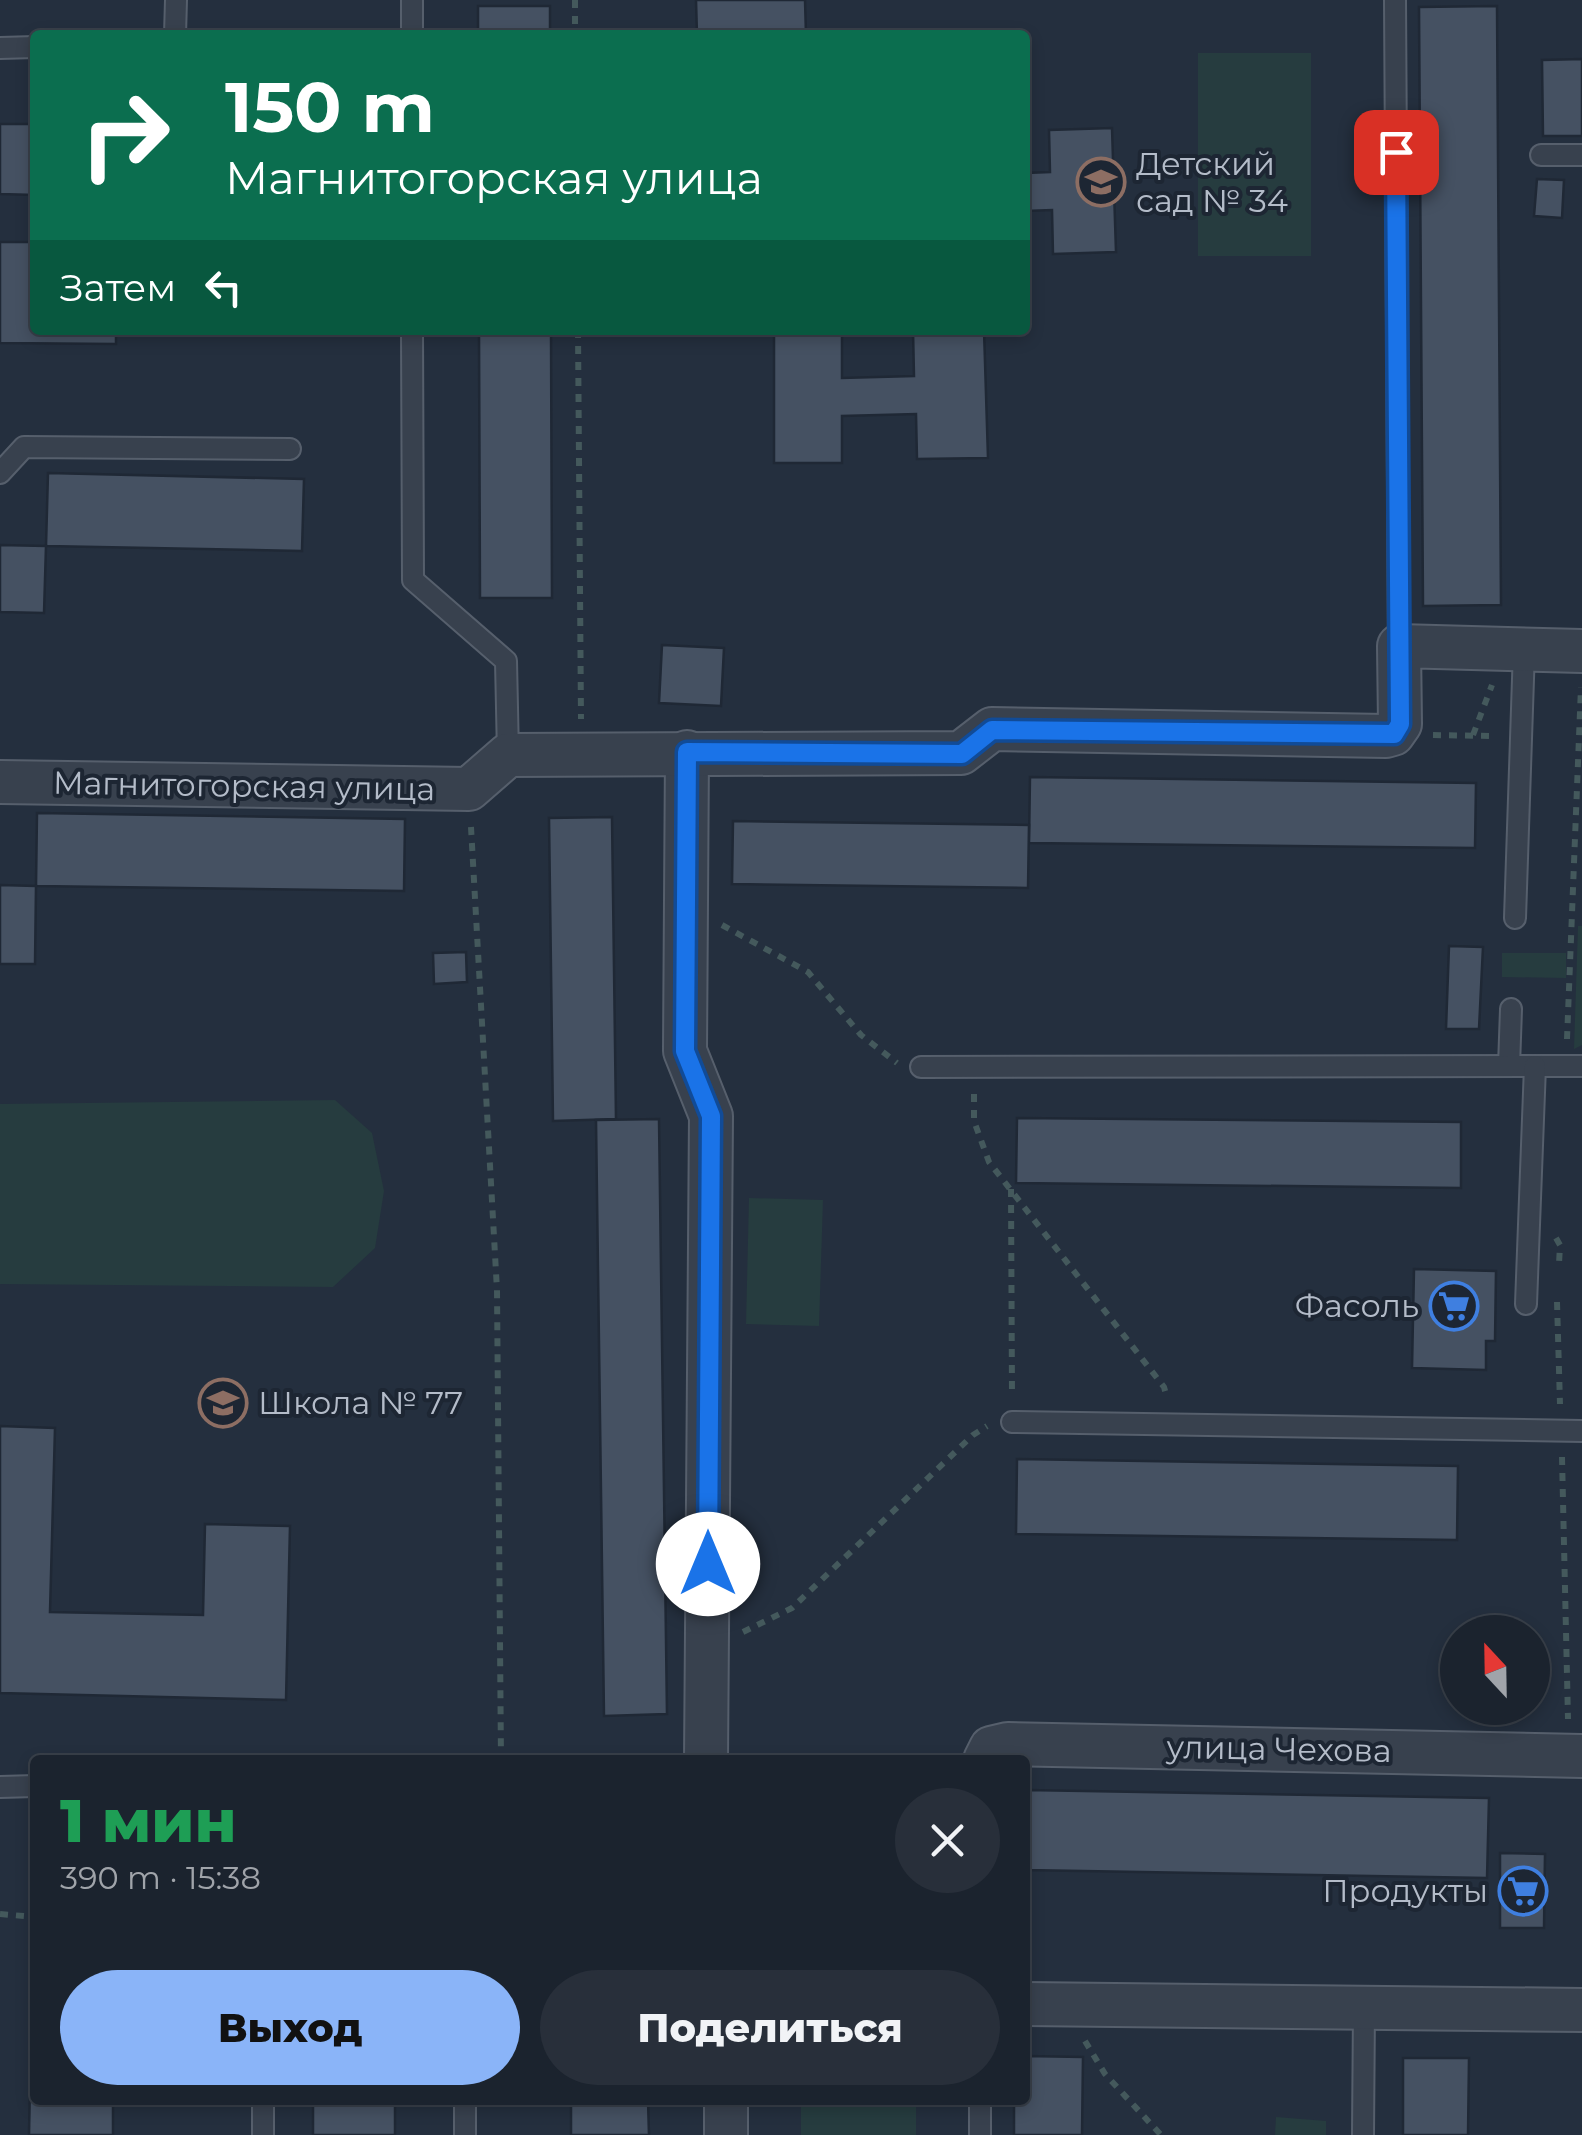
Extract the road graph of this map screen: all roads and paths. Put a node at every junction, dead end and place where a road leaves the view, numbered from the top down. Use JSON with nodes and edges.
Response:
{"nodes":[{"id":1,"x":176,"y":0,"type":"edge"},
{"id":2,"x":412,"y":0,"type":"edge"},
{"id":3,"x":575,"y":0,"type":"edge"},
{"id":4,"x":1395,"y":0,"type":"edge"},
{"id":5,"x":176,"y":30,"type":"edge"},
{"id":6,"x":412,"y":30,"type":"edge"},
{"id":7,"x":575,"y":30,"type":"edge"},
{"id":8,"x":30,"y":47,"type":"edge"},
{"id":9,"x":0,"y":48,"type":"edge"},
{"id":10,"x":1582,"y":154,"type":"edge"},
{"id":11,"x":1541,"y":155,"type":"dead end"},
{"id":12,"x":412,"y":335,"type":"edge"},
{"id":13,"x":578,"y":335,"type":"edge"},
{"id":14,"x":290,"y":449,"type":"dead end"},
{"id":15,"x":0,"y":472,"type":"edge"},
{"id":16,"x":1400,"y":646,"type":"junction"},
{"id":17,"x":1515,"y":649,"type":"junction"},
{"id":18,"x":1582,"y":650,"type":"edge"},
{"id":19,"x":1582,"y":670,"type":"edge"},
{"id":20,"x":1394,"y":734,"type":"junction"},
{"id":21,"x":1472,"y":735,"type":"junction"},
{"id":22,"x":1522,"y":736,"type":"junction"},
{"id":23,"x":687,"y":752,"type":"junction"},
{"id":24,"x":581,"y":753,"type":"junction"},
{"id":25,"x":508,"y":756,"type":"junction"},
{"id":26,"x":0,"y":782,"type":"edge"},
{"id":27,"x":469,"y":789,"type":"junction"},
{"id":28,"x":1516,"y":918,"type":"dead end"},
{"id":29,"x":686,"y":922,"type":"junction"},
{"id":30,"x":1510,"y":1009,"type":"dead end"},
{"id":31,"x":1509,"y":1066,"type":"junction"},
{"id":32,"x":1535,"y":1066,"type":"junction"},
{"id":33,"x":1574,"y":1066,"type":"edge"},
{"id":34,"x":920,"y":1067,"type":"joint"},
{"id":35,"x":975,"y":1067,"type":"junction"},
{"id":36,"x":1010,"y":1189,"type":"junction"},
{"id":37,"x":1529,"y":1233,"type":"junction"},
{"id":38,"x":1559,"y":1279,"type":"dead end"},
{"id":39,"x":1558,"y":1296,"type":"dead end"},
{"id":40,"x":1526,"y":1304,"type":"dead end"},
{"id":41,"x":1012,"y":1422,"type":"junction"},
{"id":42,"x":1166,"y":1424,"type":"junction"},
{"id":43,"x":1571,"y":1431,"type":"edge"},
{"id":44,"x":707,"y":1639,"type":"junction"},
{"id":45,"x":501,"y":1755,"type":"edge"},
{"id":46,"x":706,"y":1755,"type":"edge"},
{"id":47,"x":988,"y":1755,"type":"edge"},
{"id":48,"x":1575,"y":1756,"type":"edge"},
{"id":49,"x":30,"y":1786,"type":"edge"},
{"id":50,"x":0,"y":1787,"type":"edge"},
{"id":51,"x":0,"y":1914,"type":"edge"},
{"id":52,"x":30,"y":1916,"type":"edge"},
{"id":53,"x":1030,"y":2004,"type":"edge"},
{"id":54,"x":1081,"y":2005,"type":"junction"},
{"id":55,"x":1364,"y":2007,"type":"junction"},
{"id":56,"x":1582,"y":2010,"type":"edge"},
{"id":57,"x":263,"y":2105,"type":"edge"},
{"id":58,"x":466,"y":2105,"type":"edge"},
{"id":59,"x":726,"y":2105,"type":"edge"},
{"id":60,"x":980,"y":2105,"type":"edge"},
{"id":61,"x":263,"y":2135,"type":"edge"},
{"id":62,"x":466,"y":2135,"type":"edge"},
{"id":63,"x":726,"y":2135,"type":"edge"},
{"id":64,"x":980,"y":2135,"type":"edge"},
{"id":65,"x":1162,"y":2135,"type":"edge"},
{"id":66,"x":1363,"y":2135,"type":"edge"}],
"edges":[{"from":1,"to":5,"type":"lane"},
{"from":2,"to":6,"type":"lane"},
{"from":3,"to":7,"type":"path"},
{"from":4,"to":16,"type":"lane"},
{"from":8,"to":9,"type":"lane"},
{"from":10,"to":11,"type":"lane"},
{"from":12,"to":25,"type":"lane"},
{"from":13,"to":24,"type":"path"},
{"from":14,"to":15,"type":"lane"},
{"from":16,"to":17,"type":"street"},
{"from":16,"to":20,"type":"street"},
{"from":17,"to":18,"type":"street"},
{"from":17,"to":21,"type":"path"},
{"from":17,"to":22,"type":"lane"},
{"from":19,"to":33,"type":"path"},
{"from":20,"to":21,"type":"path"},
{"from":20,"to":23,"type":"street"},
{"from":21,"to":22,"type":"path"},
{"from":22,"to":28,"type":"lane"},
{"from":23,"to":24,"type":"street"},
{"from":23,"to":29,"type":"street"},
{"from":24,"to":25,"type":"street"},
{"from":25,"to":27,"type":"street","name":"Магнитогорская улица"},
{"from":26,"to":27,"type":"street","name":"Магнитогорская улица"},
{"from":27,"to":45,"type":"path"},
{"from":29,"to":34,"type":"path"},
{"from":29,"to":44,"type":"street"},
{"from":30,"to":31,"type":"lane"},
{"from":31,"to":32,"type":"lane"},
{"from":31,"to":35,"type":"lane"},
{"from":32,"to":33,"type":"lane"},
{"from":32,"to":37,"type":"lane"},
{"from":34,"to":35,"type":"lane"},
{"from":35,"to":36,"type":"path"},
{"from":36,"to":41,"type":"path"},
{"from":36,"to":42,"type":"path"},
{"from":37,"to":38,"type":"path"},
{"from":37,"to":40,"type":"lane"},
{"from":39,"to":43,"type":"path"},
{"from":41,"to":42,"type":"lane"},
{"from":41,"to":44,"type":"path"},
{"from":42,"to":43,"type":"lane"},
{"from":43,"to":48,"type":"path"},
{"from":44,"to":46,"type":"street"},
{"from":47,"to":48,"type":"street","name":"улица Чехова"},
{"from":49,"to":50,"type":"lane"},
{"from":51,"to":52,"type":"path"},
{"from":53,"to":54,"type":"street"},
{"from":54,"to":55,"type":"street"},
{"from":54,"to":65,"type":"path"},
{"from":55,"to":56,"type":"street"},
{"from":55,"to":66,"type":"lane"},
{"from":57,"to":61,"type":"lane"},
{"from":58,"to":62,"type":"lane"},
{"from":59,"to":63,"type":"street"},
{"from":60,"to":64,"type":"lane"}]}
